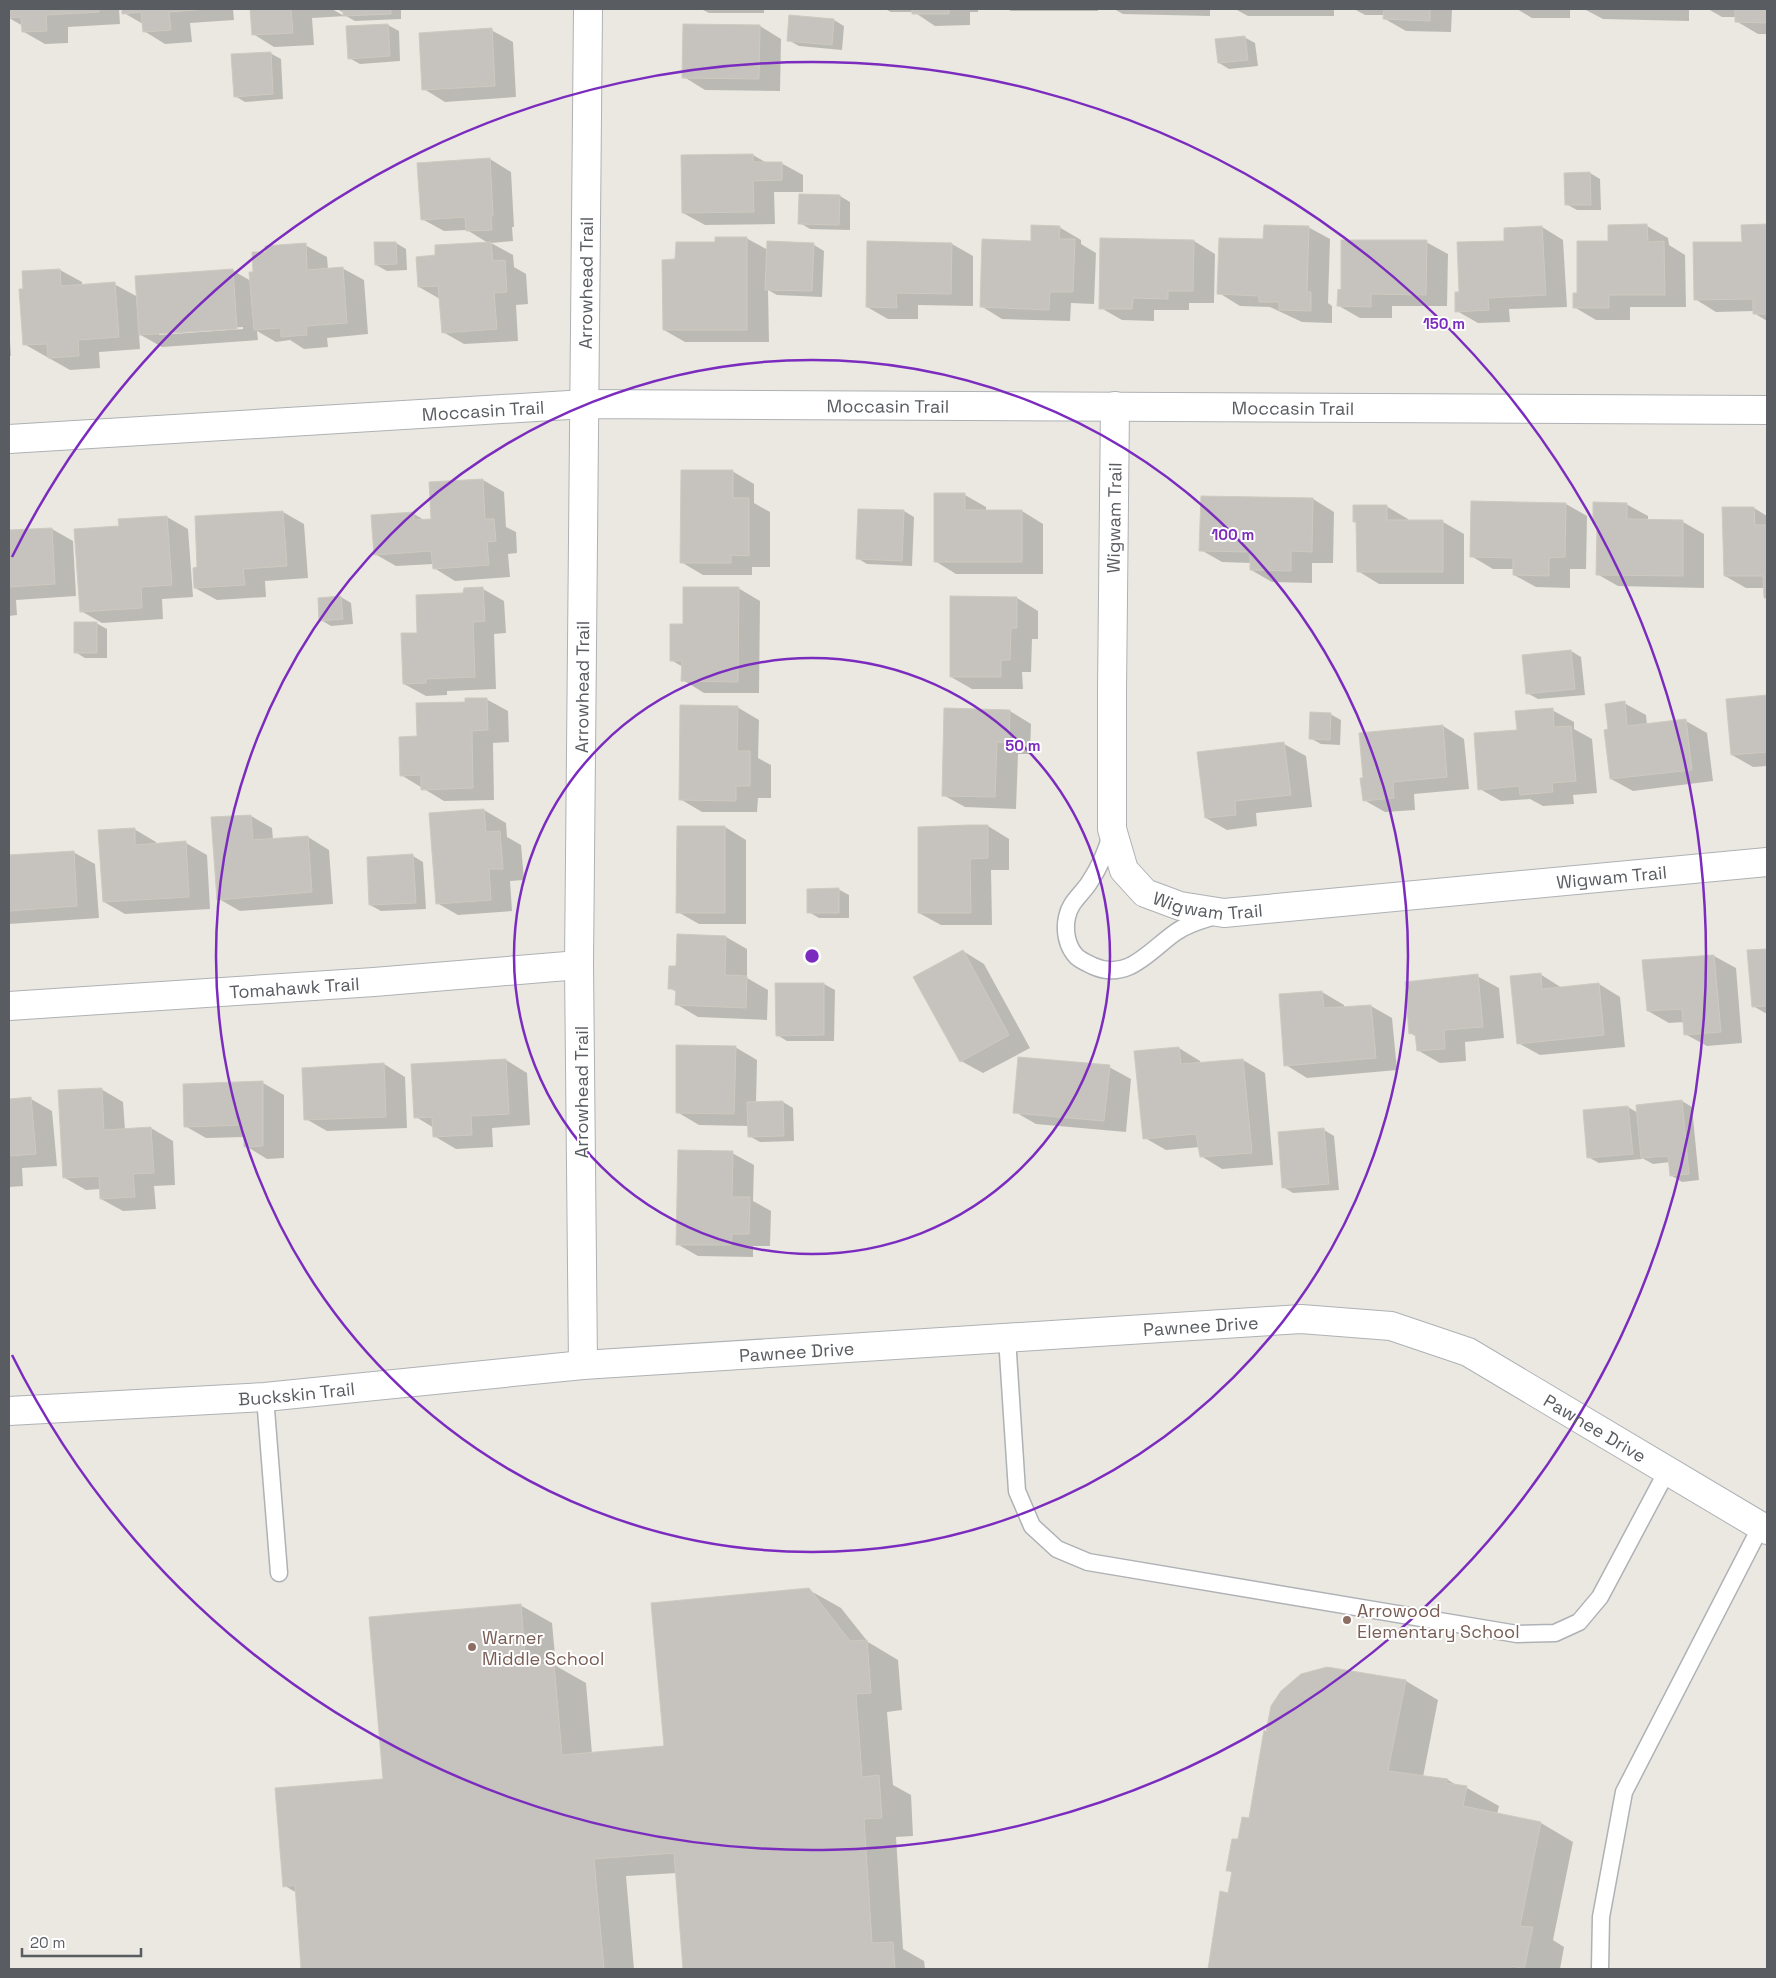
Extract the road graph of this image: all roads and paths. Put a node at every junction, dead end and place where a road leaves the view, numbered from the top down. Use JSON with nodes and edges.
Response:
{"nodes":[{"id":1,"x":588,"y":9,"type":"edge"},
{"id":2,"x":585,"y":404,"type":"junction"},
{"id":3,"x":1115,"y":406,"type":"junction"},
{"id":4,"x":1767,"y":410,"type":"edge"},
{"id":5,"x":9,"y":440,"type":"edge"},
{"id":6,"x":1112,"y":829,"type":"junction"},
{"id":7,"x":1767,"y":862,"type":"edge"},
{"id":8,"x":1224,"y":913,"type":"junction"},
{"id":9,"x":580,"y":965,"type":"junction"},
{"id":10,"x":9,"y":1006,"type":"edge"},
{"id":11,"x":1007,"y":1338,"type":"junction"},
{"id":12,"x":583,"y":1365,"type":"junction"},
{"id":13,"x":265,"y":1397,"type":"junction"},
{"id":14,"x":9,"y":1411,"type":"edge"},
{"id":15,"x":1668,"y":1471,"type":"junction"},
{"id":16,"x":1764,"y":1528,"type":"edge"},
{"id":17,"x":278,"y":1574,"type":"dead end"},
{"id":18,"x":1600,"y":1969,"type":"edge"}],
"edges":[{"from":1,"to":2,"type":"street","name":"Arrowhead Trail"},
{"from":2,"to":3,"type":"street","name":"Moccasin Trail"},
{"from":2,"to":5,"type":"street","name":"Moccasin Trail"},
{"from":2,"to":9,"type":"street","name":"Arrowhead Trail"},
{"from":3,"to":4,"type":"street","name":"Moccasin Trail"},
{"from":3,"to":6,"type":"street","name":"Wigwam Trail"},
{"from":6,"to":8,"type":"street","name":"Wigwam Trail"},
{"from":6,"to":8,"type":"lane"},
{"from":7,"to":8,"type":"street","name":"Wigwam Trail"},
{"from":9,"to":10,"type":"street","name":"Tomahawk Trail"},
{"from":9,"to":12,"type":"street","name":"Arrowhead Trail"},
{"from":11,"to":12,"type":"street","name":"Pawnee Drive"},
{"from":11,"to":15,"type":"street","name":"Pawnee Drive"},
{"from":11,"to":15,"type":"lane"},
{"from":12,"to":13,"type":"street","name":"Buckskin Trail"},
{"from":13,"to":14,"type":"street","name":"Buckskin Trail"},
{"from":13,"to":17,"type":"lane"},
{"from":15,"to":16,"type":"street","name":"Pawnee Drive"},
{"from":16,"to":18,"type":"lane"}]}
